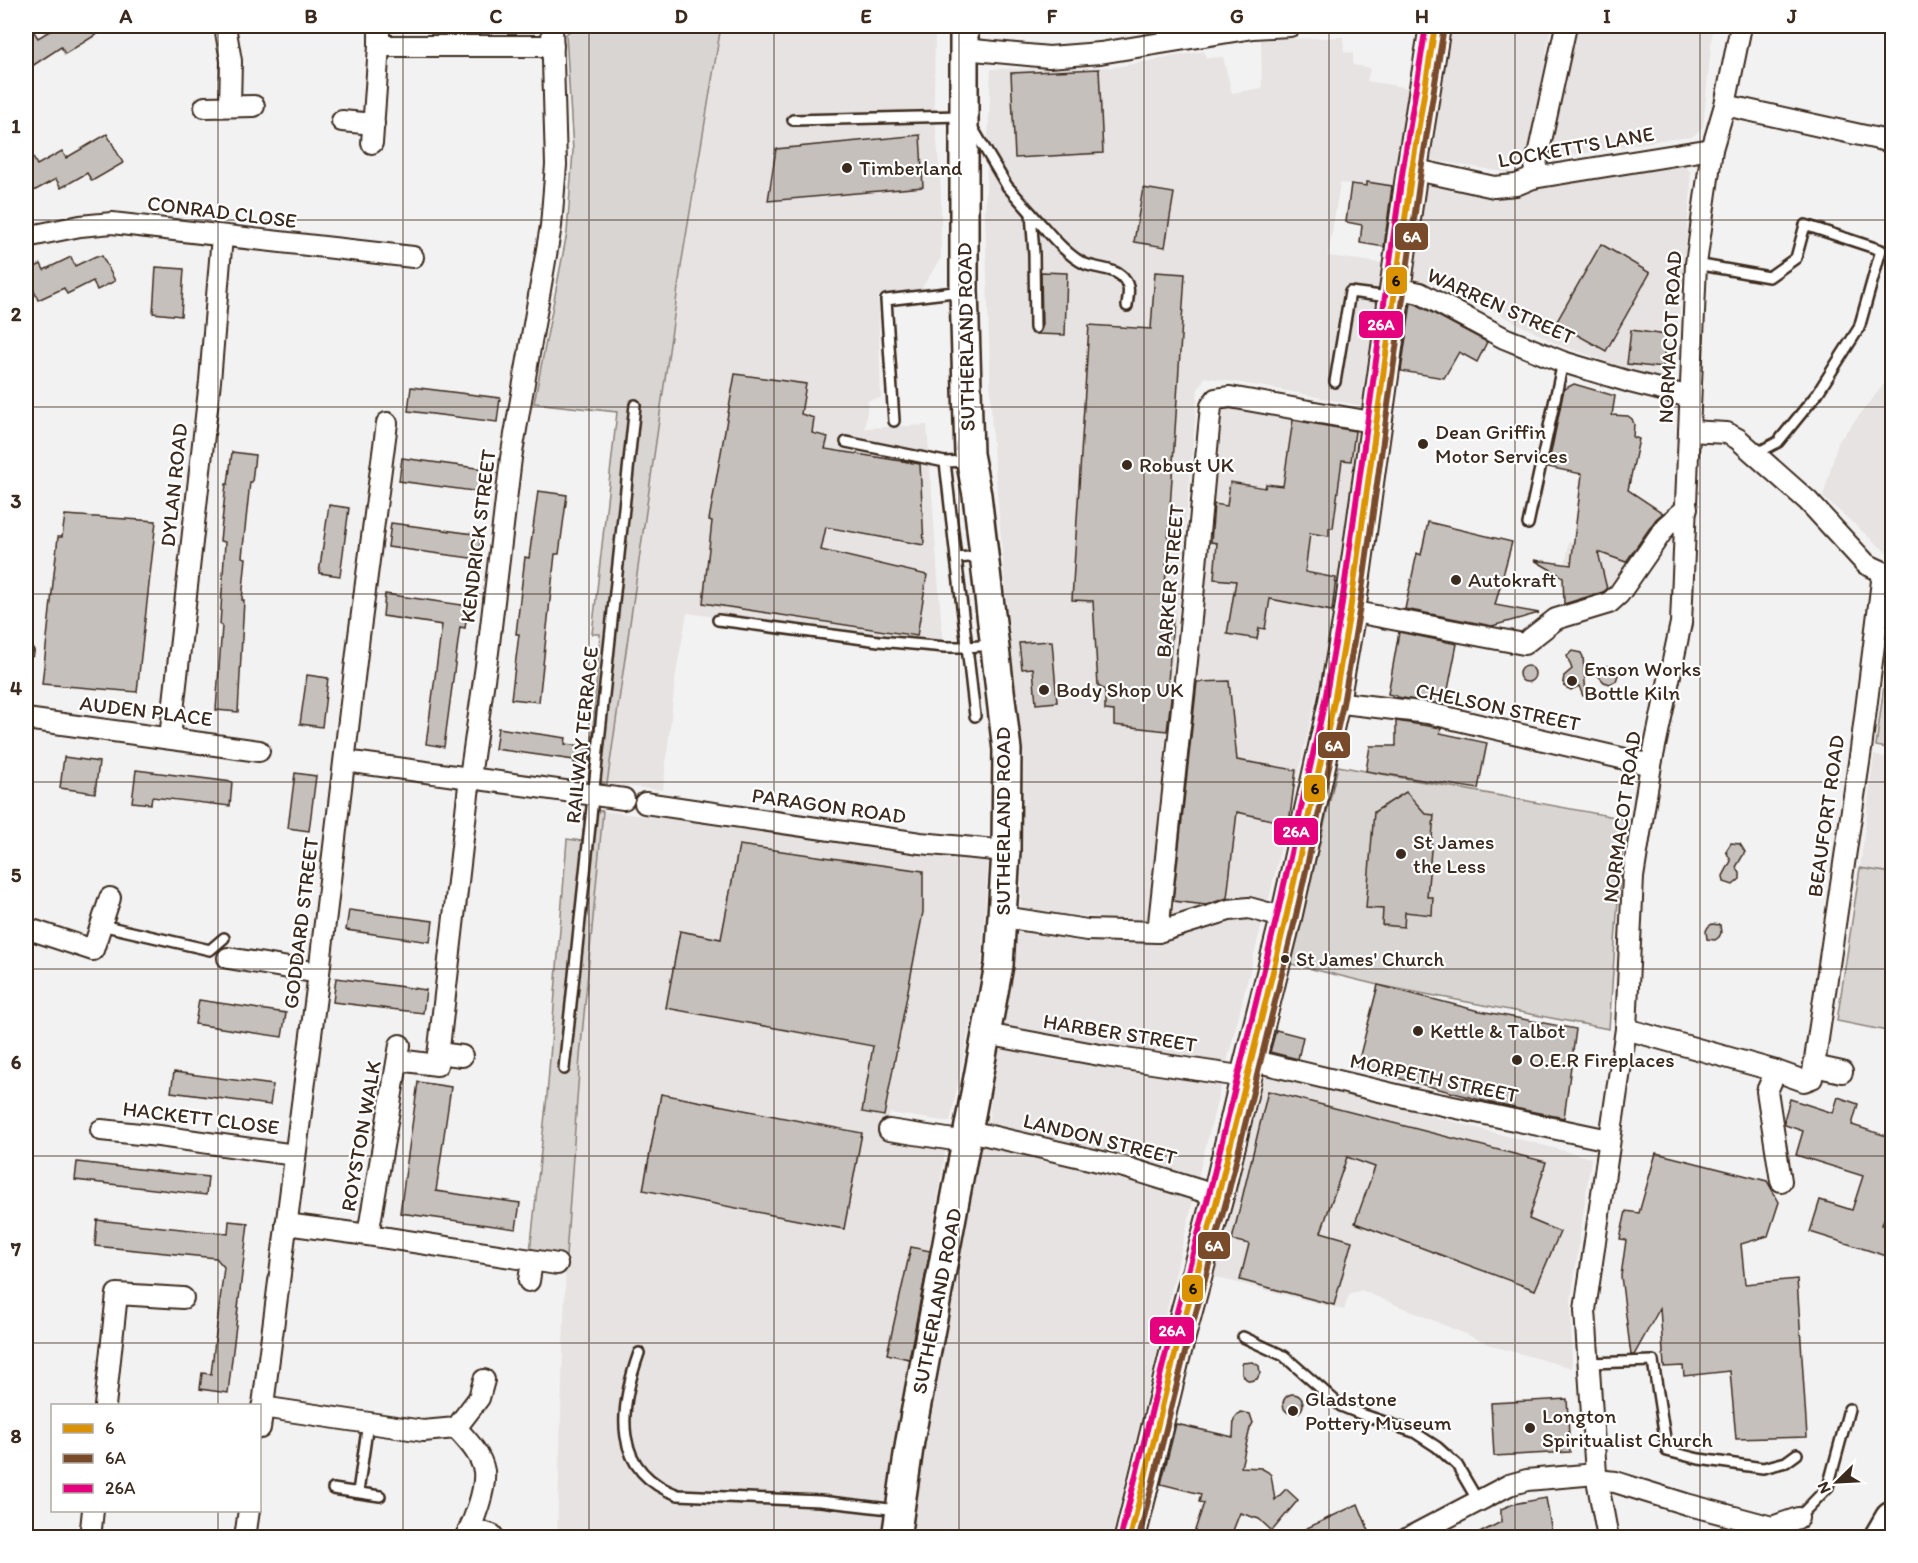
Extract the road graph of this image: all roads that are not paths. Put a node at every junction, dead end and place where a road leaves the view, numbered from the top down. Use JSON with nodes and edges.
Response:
{"nodes":[{"id":1,"x":225,"y":26,"type":"edge"},
{"id":2,"x":378,"y":26,"type":"edge"},
{"id":3,"x":552,"y":26,"type":"edge"},
{"id":4,"x":1290,"y":26,"type":"edge"},
{"id":5,"x":1436,"y":26,"type":"edge"},
{"id":6,"x":1566,"y":26,"type":"edge"},
{"id":7,"x":1741,"y":26,"type":"edge"},
{"id":8,"x":1197,"y":31,"type":"edge"},
{"id":9,"x":963,"y":37,"type":"edge"},
{"id":10,"x":380,"y":46,"type":"junction"},
{"id":11,"x":553,"y":46,"type":"junction"},
{"id":12,"x":1725,"y":105,"type":"junction"},
{"id":13,"x":205,"y":106,"type":"dead end"},
{"id":14,"x":230,"y":106,"type":"junction"},
{"id":15,"x":255,"y":106,"type":"dead end"},
{"id":16,"x":965,"y":116,"type":"junction"},
{"id":17,"x":794,"y":120,"type":"dead end"},
{"id":18,"x":342,"y":121,"type":"dead end"},
{"id":19,"x":1893,"y":142,"type":"edge"},
{"id":20,"x":1712,"y":149,"type":"junction"},
{"id":21,"x":1412,"y":169,"type":"junction"},
{"id":22,"x":1533,"y":178,"type":"junction"},
{"id":23,"x":1031,"y":213,"type":"junction"},
{"id":24,"x":222,"y":236,"type":"junction"},
{"id":25,"x":26,"y":237,"type":"edge"},
{"id":26,"x":413,"y":257,"type":"dead end"},
{"id":27,"x":1696,"y":264,"type":"junction"},
{"id":28,"x":964,"y":290,"type":"junction"},
{"id":29,"x":1395,"y":293,"type":"junction"},
{"id":30,"x":1127,"y":306,"type":"dead end"},
{"id":31,"x":1035,"y":328,"type":"dead end"},
{"id":32,"x":1563,"y":362,"type":"junction"},
{"id":33,"x":1335,"y":382,"type":"dead end"},
{"id":34,"x":1690,"y":397,"type":"junction"},
{"id":35,"x":635,"y":405,"type":"dead end"},
{"id":36,"x":894,"y":421,"type":"dead end"},
{"id":37,"x":387,"y":423,"type":"dead end"},
{"id":38,"x":1377,"y":423,"type":"junction"},
{"id":39,"x":1689,"y":431,"type":"junction"},
{"id":40,"x":846,"y":442,"type":"dead end"},
{"id":41,"x":1755,"y":454,"type":"junction"},
{"id":42,"x":958,"y":461,"type":"junction"},
{"id":43,"x":1687,"y":508,"type":"junction"},
{"id":44,"x":1528,"y":524,"type":"dead end"},
{"id":45,"x":984,"y":556,"type":"junction"},
{"id":46,"x":956,"y":558,"type":"junction"},
{"id":47,"x":1888,"y":574,"type":"edge"},
{"id":48,"x":1350,"y":611,"type":"junction"},
{"id":49,"x":718,"y":620,"type":"dead end"},
{"id":50,"x":994,"y":645,"type":"junction"},
{"id":51,"x":968,"y":647,"type":"junction"},
{"id":52,"x":1334,"y":702,"type":"junction"},
{"id":53,"x":975,"y":716,"type":"dead end"},
{"id":54,"x":26,"y":719,"type":"edge"},
{"id":55,"x":170,"y":738,"type":"junction"},
{"id":56,"x":259,"y":750,"type":"dead end"},
{"id":57,"x":345,"y":761,"type":"junction"},
{"id":58,"x":1651,"y":765,"type":"junction"},
{"id":59,"x":470,"y":777,"type":"junction"},
{"id":60,"x":594,"y":794,"type":"junction"},
{"id":61,"x":624,"y":799,"type":"dead end"},
{"id":62,"x":645,"y":803,"type":"dead end"},
{"id":63,"x":1006,"y":851,"type":"junction"},
{"id":64,"x":110,"y":898,"type":"dead end"},
{"id":65,"x":1003,"y":916,"type":"junction"},
{"id":66,"x":1286,"y":918,"type":"junction"},
{"id":67,"x":101,"y":925,"type":"junction"},
{"id":68,"x":26,"y":928,"type":"edge"},
{"id":69,"x":1158,"y":932,"type":"junction"},
{"id":70,"x":224,"y":938,"type":"dead end"},
{"id":71,"x":228,"y":958,"type":"dead end"},
{"id":72,"x":319,"y":973,"type":"junction"},
{"id":73,"x":1626,"y":1029,"type":"junction"},
{"id":74,"x":986,"y":1034,"type":"junction"},
{"id":75,"x":438,"y":1053,"type":"junction"},
{"id":76,"x":462,"y":1056,"type":"dead end"},
{"id":77,"x":1814,"y":1066,"type":"junction"},
{"id":78,"x":564,"y":1069,"type":"dead end"},
{"id":79,"x":1248,"y":1069,"type":"junction"},
{"id":80,"x":1776,"y":1071,"type":"junction"},
{"id":81,"x":1842,"y":1072,"type":"dead end"},
{"id":82,"x":101,"y":1130,"type":"dead end"},
{"id":83,"x":889,"y":1130,"type":"dead end"},
{"id":84,"x":968,"y":1137,"type":"junction"},
{"id":85,"x":1609,"y":1140,"type":"junction"},
{"id":86,"x":295,"y":1155,"type":"junction"},
{"id":87,"x":1781,"y":1181,"type":"dead end"},
{"id":88,"x":1218,"y":1196,"type":"junction"},
{"id":89,"x":286,"y":1224,"type":"junction"},
{"id":90,"x":368,"y":1235,"type":"junction"},
{"id":91,"x":532,"y":1261,"type":"junction"},
{"id":92,"x":556,"y":1264,"type":"dead end"},
{"id":93,"x":529,"y":1281,"type":"dead end"},
{"id":94,"x":183,"y":1298,"type":"dead end"},
{"id":95,"x":1243,"y":1337,"type":"dead end"},
{"id":96,"x":639,"y":1353,"type":"dead end"},
{"id":97,"x":1588,"y":1363,"type":"junction"},
{"id":98,"x":484,"y":1380,"type":"dead end"},
{"id":99,"x":105,"y":1404,"type":"edge"},
{"id":100,"x":262,"y":1407,"type":"junction"},
{"id":101,"x":1850,"y":1409,"type":"dead end"},
{"id":102,"x":261,"y":1418,"type":"edge"},
{"id":103,"x":368,"y":1423,"type":"junction"},
{"id":104,"x":456,"y":1428,"type":"junction"},
{"id":105,"x":1797,"y":1454,"type":"dead end"},
{"id":106,"x":1596,"y":1477,"type":"junction"},
{"id":107,"x":333,"y":1489,"type":"dead end"},
{"id":108,"x":358,"y":1492,"type":"junction"},
{"id":109,"x":380,"y":1496,"type":"dead end"},
{"id":110,"x":1478,"y":1502,"type":"junction"},
{"id":111,"x":900,"y":1511,"type":"junction"},
{"id":112,"x":93,"y":1512,"type":"edge"},
{"id":113,"x":249,"y":1512,"type":"edge"},
{"id":114,"x":1798,"y":1518,"type":"joint"},
{"id":115,"x":1893,"y":1519,"type":"edge"},
{"id":116,"x":1771,"y":1532,"type":"edge"},
{"id":117,"x":468,"y":1533,"type":"edge"},
{"id":118,"x":492,"y":1535,"type":"dead end"},
{"id":119,"x":90,"y":1538,"type":"edge"},
{"id":120,"x":245,"y":1538,"type":"edge"},
{"id":121,"x":896,"y":1538,"type":"edge"},
{"id":122,"x":1130,"y":1538,"type":"edge"},
{"id":123,"x":1408,"y":1538,"type":"edge"},
{"id":124,"x":1608,"y":1538,"type":"edge"},
{"id":125,"x":1881,"y":1538,"type":"edge"}],
"edges":[{"from":1,"to":14,"type":"street"},
{"from":2,"to":10,"type":"street"},
{"from":3,"to":11,"type":"street","name":"KENDRICK STREET"},
{"from":4,"to":8,"type":"street"},
{"from":5,"to":21,"type":"main road"},
{"from":6,"to":22,"type":"street"},
{"from":7,"to":12,"type":"street","name":"NORMACOT ROAD"},
{"from":8,"to":9,"type":"street"},
{"from":9,"to":16,"type":"street","name":"SUTHERLAND ROAD"},
{"from":10,"to":11,"type":"street"},
{"from":10,"to":18,"type":"street"},
{"from":11,"to":59,"type":"street","name":"KENDRICK STREET"},
{"from":12,"to":19,"type":"street"},
{"from":12,"to":20,"type":"street","name":"NORMACOT ROAD"},
{"from":13,"to":14,"type":"street"},
{"from":14,"to":15,"type":"street"},
{"from":16,"to":17,"type":"lane"},
{"from":16,"to":23,"type":"lane"},
{"from":16,"to":28,"type":"street","name":"SUTHERLAND ROAD"},
{"from":20,"to":22,"type":"street","name":"LOCKETT'S LANE"},
{"from":20,"to":27,"type":"street","name":"NORMACOT ROAD"},
{"from":21,"to":22,"type":"street","name":"LOCKETT'S LANE"},
{"from":21,"to":29,"type":"main road"},
{"from":23,"to":30,"type":"lane"},
{"from":23,"to":31,"type":"lane"},
{"from":24,"to":25,"type":"street","name":"CONRAD CLOSE"},
{"from":24,"to":26,"type":"street","name":"CONRAD CLOSE"},
{"from":24,"to":55,"type":"street","name":"DYLAN ROAD"},
{"from":27,"to":34,"type":"street","name":"NORMACOT ROAD"},
{"from":27,"to":41,"type":"lane"},
{"from":28,"to":36,"type":"lane"},
{"from":28,"to":42,"type":"street","name":"SUTHERLAND ROAD"},
{"from":29,"to":32,"type":"street","name":"WARREN STREET"},
{"from":29,"to":33,"type":"lane"},
{"from":29,"to":38,"type":"main road"},
{"from":32,"to":34,"type":"street","name":"WARREN STREET"},
{"from":32,"to":44,"type":"lane"},
{"from":34,"to":39,"type":"street","name":"NORMACOT ROAD"},
{"from":35,"to":60,"type":"lane","name":"RAILWAY TERRACE"},
{"from":37,"to":57,"type":"street","name":"GODDARD STREET"},
{"from":38,"to":48,"type":"main road"},
{"from":38,"to":69,"type":"street","name":"BARKER STREET"},
{"from":39,"to":41,"type":"street"},
{"from":39,"to":43,"type":"street","name":"NORMACOT ROAD"},
{"from":40,"to":42,"type":"lane"},
{"from":41,"to":47,"type":"street"},
{"from":42,"to":45,"type":"street","name":"SUTHERLAND ROAD"},
{"from":42,"to":46,"type":"lane"},
{"from":43,"to":48,"type":"street"},
{"from":43,"to":58,"type":"street","name":"NORMACOT ROAD"},
{"from":45,"to":46,"type":"lane"},
{"from":45,"to":50,"type":"street","name":"SUTHERLAND ROAD"},
{"from":46,"to":51,"type":"lane"},
{"from":47,"to":77,"type":"street","name":"BEAUFORT ROAD"},
{"from":48,"to":52,"type":"main road"},
{"from":49,"to":51,"type":"lane"},
{"from":50,"to":51,"type":"lane"},
{"from":50,"to":63,"type":"street","name":"SUTHERLAND ROAD"},
{"from":51,"to":53,"type":"lane"},
{"from":52,"to":58,"type":"street","name":"CHELSON STREET"},
{"from":52,"to":66,"type":"main road"},
{"from":54,"to":55,"type":"street","name":"AUDEN PLACE"},
{"from":55,"to":56,"type":"street","name":"AUDEN PLACE"},
{"from":57,"to":59,"type":"street"},
{"from":57,"to":72,"type":"street","name":"GODDARD STREET"},
{"from":58,"to":73,"type":"street","name":"NORMACOT ROAD"},
{"from":59,"to":60,"type":"street"},
{"from":59,"to":75,"type":"street","name":"KENDRICK STREET"},
{"from":60,"to":61,"type":"street"},
{"from":60,"to":78,"type":"lane","name":"RAILWAY TERRACE"},
{"from":62,"to":63,"type":"street","name":"PARAGON ROAD"},
{"from":63,"to":65,"type":"street","name":"SUTHERLAND ROAD"},
{"from":64,"to":67,"type":"street"},
{"from":65,"to":69,"type":"street"},
{"from":65,"to":74,"type":"street","name":"SUTHERLAND ROAD"},
{"from":66,"to":69,"type":"street"},
{"from":66,"to":79,"type":"main road"},
{"from":67,"to":68,"type":"street"},
{"from":67,"to":70,"type":"lane"},
{"from":71,"to":72,"type":"street"},
{"from":72,"to":86,"type":"street","name":"GODDARD STREET"},
{"from":73,"to":80,"type":"street"},
{"from":73,"to":85,"type":"street","name":"NORMACOT ROAD"},
{"from":74,"to":79,"type":"street","name":"HARBER STREET"},
{"from":74,"to":84,"type":"street","name":"SUTHERLAND ROAD"},
{"from":75,"to":76,"type":"street"},
{"from":75,"to":90,"type":"street","name":"ROYSTON WALK"},
{"from":77,"to":80,"type":"street"},
{"from":77,"to":81,"type":"street"},
{"from":79,"to":85,"type":"street","name":"MORPETH STREET"},
{"from":79,"to":88,"type":"main road"},
{"from":80,"to":87,"type":"street"},
{"from":82,"to":86,"type":"street","name":"HACKETT CLOSE"},
{"from":83,"to":84,"type":"street","name":"LANDON STREET"},
{"from":84,"to":88,"type":"street","name":"LANDON STREET"},
{"from":84,"to":111,"type":"street","name":"SUTHERLAND ROAD"},
{"from":85,"to":97,"type":"street","name":"NORMACOT ROAD"},
{"from":86,"to":89,"type":"street","name":"GODDARD STREET"},
{"from":88,"to":122,"type":"main road"},
{"from":89,"to":90,"type":"street","name":"ROYSTON WALK"},
{"from":89,"to":100,"type":"street","name":"GODDARD STREET"},
{"from":90,"to":91,"type":"street","name":"ROYSTON WALK"},
{"from":91,"to":92,"type":"street","name":"ROYSTON WALK"},
{"from":91,"to":93,"type":"street"},
{"from":94,"to":99,"type":"street"},
{"from":95,"to":110,"type":"lane"},
{"from":96,"to":111,"type":"lane"},
{"from":97,"to":105,"type":"lane"},
{"from":97,"to":106,"type":"street","name":"NORMACOT ROAD"},
{"from":98,"to":104,"type":"street"},
{"from":100,"to":102,"type":"street","name":"GODDARD STREET"},
{"from":100,"to":103,"type":"street"},
{"from":101,"to":114,"type":"lane"},
{"from":103,"to":104,"type":"street"},
{"from":103,"to":108,"type":"lane"},
{"from":104,"to":117,"type":"street"},
{"from":106,"to":110,"type":"street"},
{"from":106,"to":116,"type":"street"},
{"from":106,"to":124,"type":"street","name":"NORMACOT ROAD"},
{"from":107,"to":108,"type":"lane"},
{"from":108,"to":109,"type":"lane"},
{"from":110,"to":123,"type":"street"},
{"from":111,"to":121,"type":"street","name":"SUTHERLAND ROAD"},
{"from":112,"to":119,"type":"street"},
{"from":113,"to":120,"type":"street"},
{"from":114,"to":116,"type":"street"},
{"from":115,"to":125,"type":"highway"},
{"from":117,"to":118,"type":"street"}]}
